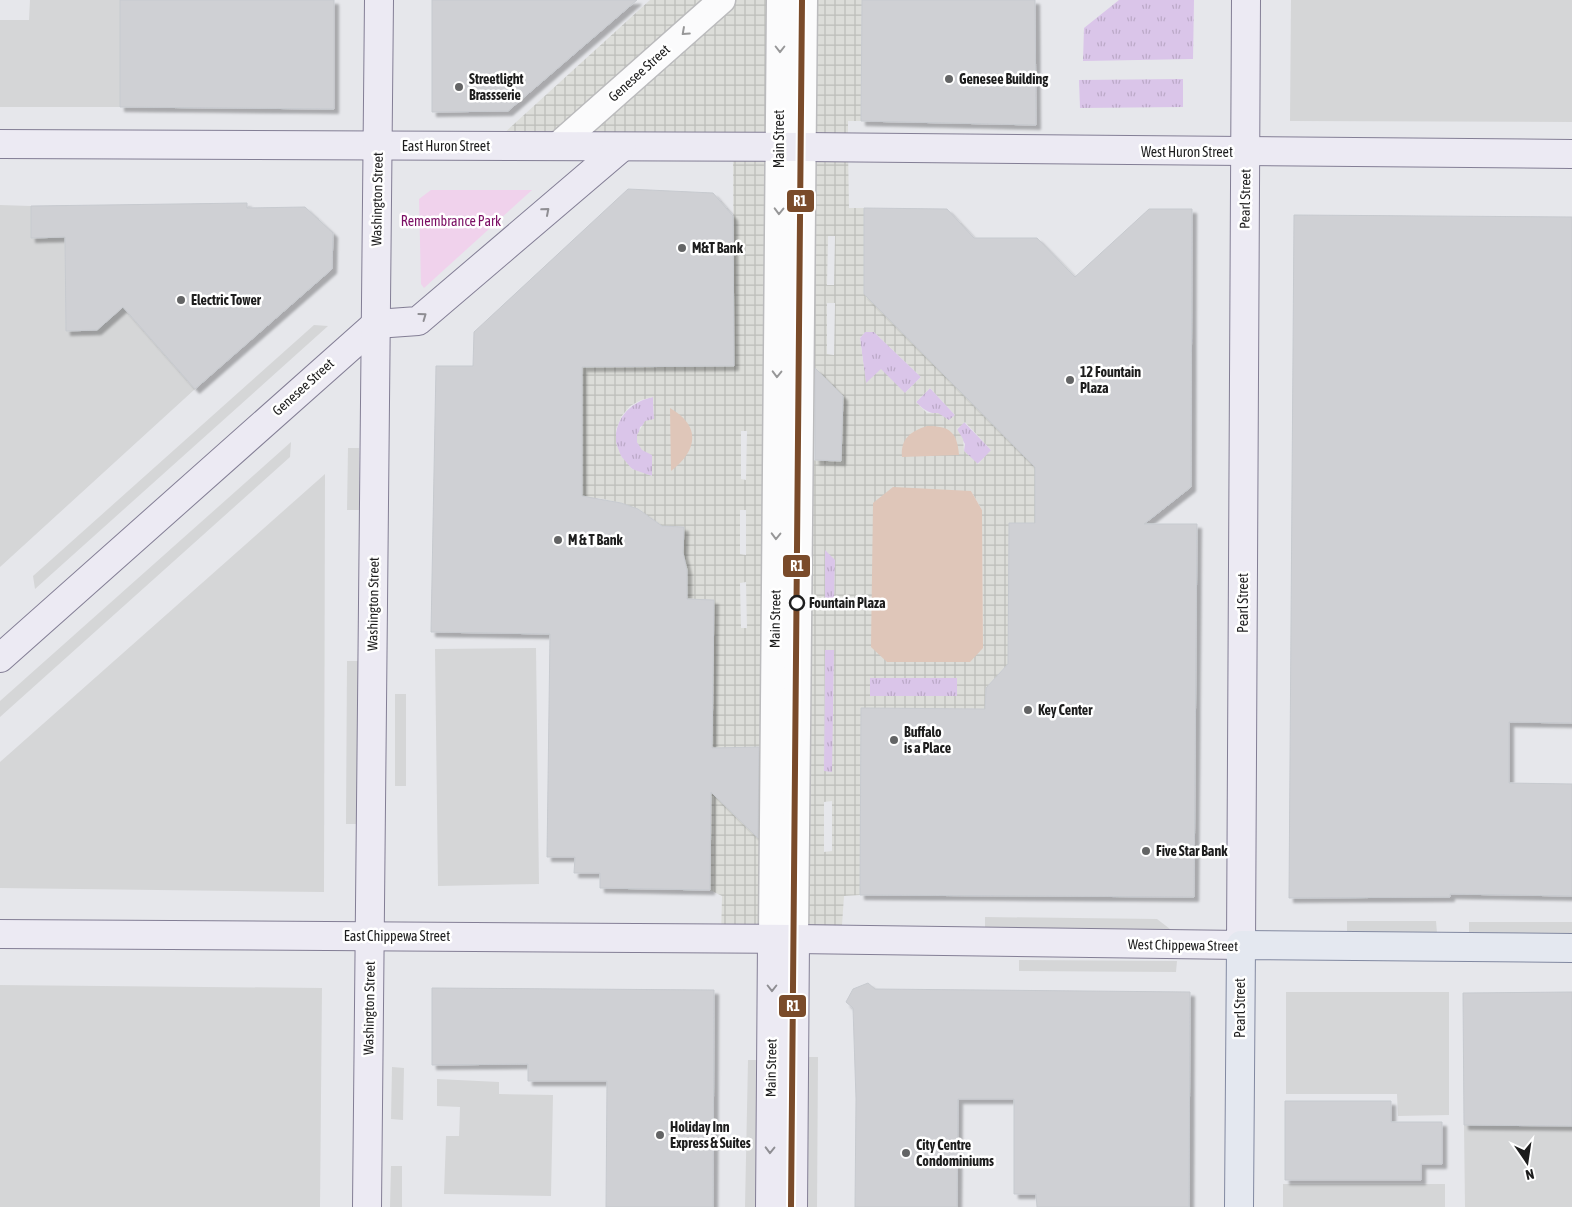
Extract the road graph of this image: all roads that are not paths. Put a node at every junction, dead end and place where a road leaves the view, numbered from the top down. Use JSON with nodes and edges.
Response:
{"nodes":[{"id":1,"x":379,"y":0,"type":"edge"},
{"id":2,"x":722,"y":0,"type":"edge"},
{"id":3,"x":780,"y":0,"type":"edge"},
{"id":4,"x":804,"y":0,"type":"edge"},
{"id":5,"x":1246,"y":0,"type":"edge"},
{"id":6,"x":0,"y":144,"type":"edge"},
{"id":7,"x":378,"y":146,"type":"junction"},
{"id":8,"x":557,"y":146,"type":"junction"},
{"id":9,"x":622,"y":147,"type":"junction"},
{"id":10,"x":795,"y":148,"type":"junction"},
{"id":11,"x":1246,"y":152,"type":"junction"},
{"id":12,"x":1572,"y":154,"type":"edge"},
{"id":13,"x":376,"y":324,"type":"junction"},
{"id":14,"x":0,"y":658,"type":"edge"},
{"id":15,"x":0,"y":934,"type":"edge"},
{"id":16,"x":370,"y":936,"type":"junction"},
{"id":17,"x":787,"y":939,"type":"junction"},
{"id":18,"x":1241,"y":945,"type":"junction"},
{"id":19,"x":1572,"y":948,"type":"edge"},
{"id":20,"x":367,"y":1207,"type":"edge"},
{"id":21,"x":770,"y":1207,"type":"edge"},
{"id":22,"x":793,"y":1207,"type":"edge"},
{"id":23,"x":1239,"y":1207,"type":"edge"}],
"edges":[{"from":1,"to":7,"type":"street","name":"Washington Street"},
{"from":2,"to":8,"type":"street","name":"Genesee Street","one_way":true},
{"from":3,"to":10,"type":"street","name":"Main Street","one_way":true},
{"from":4,"to":10,"type":"street","name":"Main Street"},
{"from":5,"to":11,"type":"street","name":"Pearl Street"},
{"from":6,"to":7,"type":"street","name":"East Huron Street"},
{"from":7,"to":8,"type":"street","name":"East Huron Street"},
{"from":7,"to":13,"type":"street","name":"Washington Street"},
{"from":8,"to":9,"type":"street","name":"East Huron Street"},
{"from":9,"to":10,"type":"street","name":"East Huron Street"},
{"from":13,"to":9,"type":"street","one_way":true},
{"from":10,"to":11,"type":"street","name":"West Huron Street"},
{"from":10,"to":17,"type":"street","name":"Main Street"},
{"from":11,"to":12,"type":"street","name":"West Huron Street"},
{"from":11,"to":18,"type":"street","name":"Pearl Street"},
{"from":13,"to":14,"type":"street","name":"Genesee Street"},
{"from":13,"to":16,"type":"street","name":"Washington Street"},
{"from":15,"to":16,"type":"street","name":"East Chippewa Street"},
{"from":16,"to":17,"type":"street","name":"East Chippewa Street"},
{"from":16,"to":20,"type":"street","name":"Washington Street"},
{"from":17,"to":18,"type":"street","name":"West Chippewa Street"},
{"from":17,"to":21,"type":"street","name":"Main Street","one_way":true},
{"from":17,"to":22,"type":"street","name":"Main Street"},
{"from":18,"to":19,"type":"main road","name":"West Chippewa Street"},
{"from":18,"to":23,"type":"main road","name":"Pearl Street"}]}
